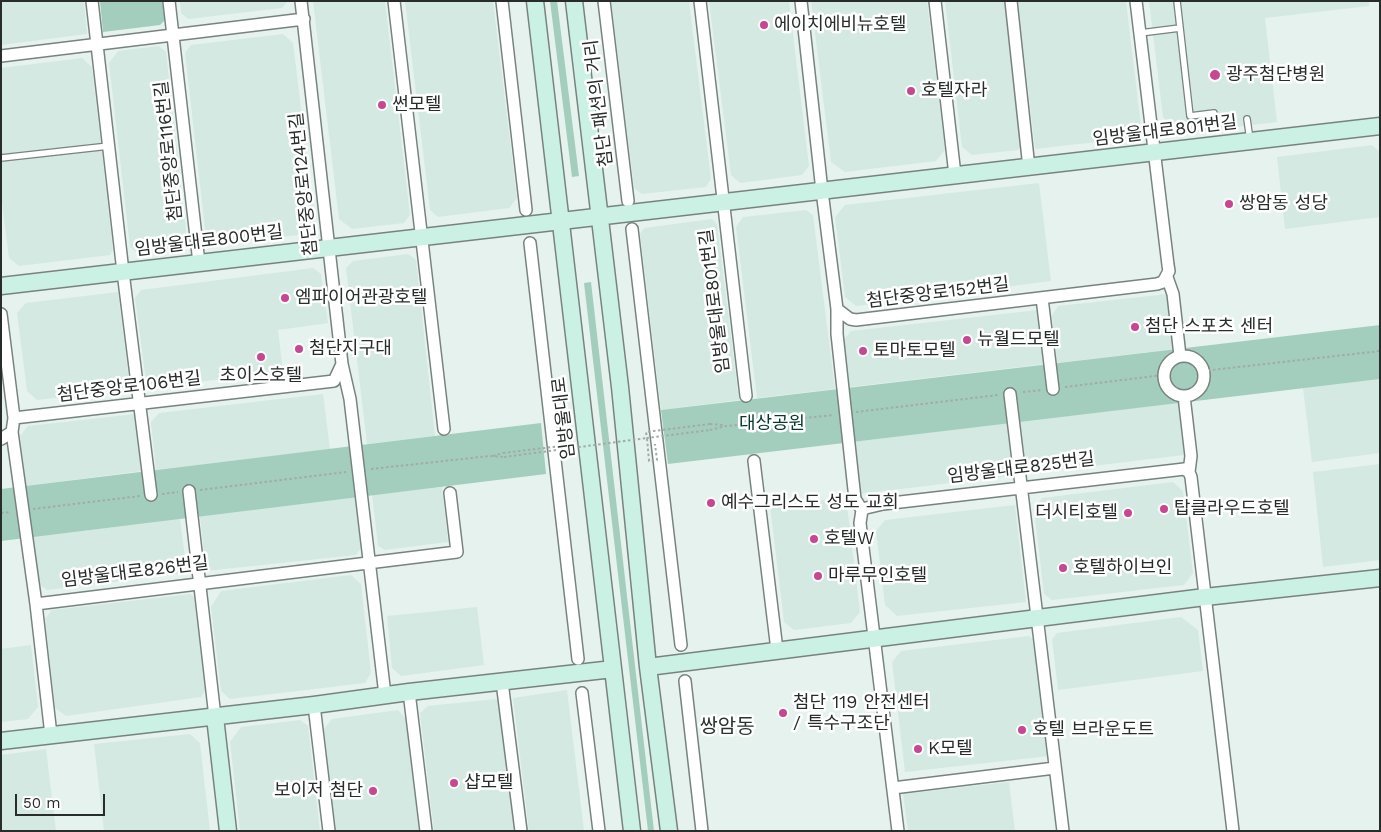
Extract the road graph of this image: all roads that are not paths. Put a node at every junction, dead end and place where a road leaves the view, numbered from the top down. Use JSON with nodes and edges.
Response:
{"nodes":[{"id":1,"x":92,"y":1,"type":"edge"},
{"id":2,"x":169,"y":1,"type":"edge"},
{"id":3,"x":301,"y":1,"type":"edge"},
{"id":4,"x":394,"y":1,"type":"edge"},
{"id":5,"x":502,"y":1,"type":"edge"},
{"id":6,"x":535,"y":1,"type":"edge"},
{"id":7,"x":574,"y":1,"type":"edge"},
{"id":8,"x":604,"y":1,"type":"edge"},
{"id":9,"x":700,"y":1,"type":"edge"},
{"id":10,"x":801,"y":1,"type":"edge"},
{"id":11,"x":935,"y":1,"type":"edge"},
{"id":12,"x":1011,"y":1,"type":"edge"},
{"id":13,"x":1136,"y":1,"type":"edge"},
{"id":14,"x":1177,"y":1,"type":"edge"},
{"id":15,"x":304,"y":20,"type":"junction"},
{"id":16,"x":1180,"y":28,"type":"junction"},
{"id":17,"x":1140,"y":33,"type":"junction"},
{"id":18,"x":173,"y":35,"type":"junction"},
{"id":19,"x":97,"y":44,"type":"junction"},
{"id":20,"x":1,"y":56,"type":"edge"},
{"id":21,"x":1214,"y":114,"type":"dead end"},
{"id":22,"x":1247,"y":120,"type":"dead end"},
{"id":23,"x":1380,"y":126,"type":"edge"},
{"id":24,"x":1250,"y":141,"type":"junction"},
{"id":25,"x":109,"y":146,"type":"junction"},
{"id":26,"x":1154,"y":151,"type":"junction"},
{"id":27,"x":1,"y":158,"type":"edge"},
{"id":28,"x":1029,"y":168,"type":"junction"},
{"id":29,"x":955,"y":175,"type":"junction"},
{"id":30,"x":822,"y":191,"type":"junction"},
{"id":31,"x":628,"y":201,"type":"dead end"},
{"id":32,"x":724,"y":202,"type":"junction"},
{"id":33,"x":526,"y":210,"type":"dead end"},
{"id":34,"x":600,"y":215,"type":"junction"},
{"id":35,"x":561,"y":220,"type":"junction"},
{"id":36,"x":632,"y":229,"type":"dead end"},
{"id":37,"x":422,"y":236,"type":"junction"},
{"id":38,"x":530,"y":243,"type":"dead end"},
{"id":39,"x":329,"y":248,"type":"junction"},
{"id":40,"x":199,"y":263,"type":"junction"},
{"id":41,"x":123,"y":272,"type":"junction"},
{"id":42,"x":1166,"y":277,"type":"junction"},
{"id":43,"x":1,"y":286,"type":"edge"},
{"id":44,"x":1042,"y":298,"type":"junction"},
{"id":45,"x":837,"y":309,"type":"junction"},
{"id":46,"x":1,"y":314,"type":"edge"},
{"id":47,"x":1180,"y":356,"type":"junction"},
{"id":48,"x":342,"y":364,"type":"junction"},
{"id":49,"x":1053,"y":389,"type":"road end"},
{"id":50,"x":1010,"y":394,"type":"road end"},
{"id":51,"x":746,"y":396,"type":"dead end"},
{"id":52,"x":1184,"y":396,"type":"junction"},
{"id":53,"x":140,"y":403,"type":"junction"},
{"id":54,"x":14,"y":418,"type":"junction"},
{"id":55,"x":444,"y":429,"type":"dead end"},
{"id":56,"x":12,"y":432,"type":"junction"},
{"id":57,"x":1,"y":439,"type":"edge"},
{"id":58,"x":754,"y":461,"type":"dead end"},
{"id":59,"x":1189,"y":472,"type":"junction"},
{"id":60,"x":1022,"y":488,"type":"junction"},
{"id":61,"x":189,"y":491,"type":"road end"},
{"id":62,"x":450,"y":493,"type":"dead end"},
{"id":63,"x":151,"y":495,"type":"road end"},
{"id":64,"x":862,"y":510,"type":"junction"},
{"id":65,"x":370,"y":563,"type":"junction"},
{"id":66,"x":1380,"y":578,"type":"edge"},
{"id":67,"x":200,"y":584,"type":"junction"},
{"id":68,"x":1205,"y":597,"type":"junction"},
{"id":69,"x":36,"y":604,"type":"junction"},
{"id":70,"x":1038,"y":618,"type":"junction"},
{"id":71,"x":875,"y":638,"type":"junction"},
{"id":72,"x":681,"y":645,"type":"dead end"},
{"id":73,"x":777,"y":650,"type":"junction"},
{"id":74,"x":578,"y":659,"type":"dead end"},
{"id":75,"x":648,"y":667,"type":"junction"},
{"id":76,"x":613,"y":669,"type":"junction"},
{"id":77,"x":685,"y":681,"type":"dead end"},
{"id":78,"x":502,"y":682,"type":"junction"},
{"id":79,"x":409,"y":692,"type":"junction"},
{"id":80,"x":582,"y":693,"type":"dead end"},
{"id":81,"x":385,"y":695,"type":"junction"},
{"id":82,"x":314,"y":705,"type":"junction"},
{"id":83,"x":215,"y":717,"type":"junction"},
{"id":84,"x":51,"y":735,"type":"junction"},
{"id":85,"x":1,"y":741,"type":"edge"},
{"id":86,"x":1055,"y":768,"type":"junction"},
{"id":87,"x":893,"y":788,"type":"junction"},
{"id":88,"x":228,"y":831,"type":"edge"},
{"id":89,"x":329,"y":831,"type":"edge"},
{"id":90,"x":426,"y":831,"type":"edge"},
{"id":91,"x":521,"y":831,"type":"edge"},
{"id":92,"x":598,"y":831,"type":"edge"},
{"id":93,"x":632,"y":831,"type":"edge"},
{"id":94,"x":670,"y":831,"type":"edge"},
{"id":95,"x":702,"y":831,"type":"edge"},
{"id":96,"x":898,"y":831,"type":"edge"},
{"id":97,"x":1063,"y":831,"type":"edge"},
{"id":98,"x":1233,"y":831,"type":"edge"}],
"edges":[{"from":1,"to":19,"type":"street"},
{"from":2,"to":18,"type":"street","name":"첨단중앙로116번길"},
{"from":3,"to":15,"type":"street","name":"첨단중앙로124번길"},
{"from":4,"to":37,"type":"street"},
{"from":5,"to":33,"type":"street"},
{"from":6,"to":35,"type":"street","name":"임방울대로"},
{"from":7,"to":34,"type":"street"},
{"from":8,"to":31,"type":"street","name":"첨단 패션의 거리"},
{"from":9,"to":32,"type":"street"},
{"from":10,"to":30,"type":"street"},
{"from":11,"to":29,"type":"street"},
{"from":12,"to":28,"type":"street"},
{"from":13,"to":17,"type":"street"},
{"from":14,"to":16,"type":"lane"},
{"from":15,"to":18,"type":"street"},
{"from":15,"to":39,"type":"street","name":"첨단중앙로124번길"},
{"from":16,"to":17,"type":"lane"},
{"from":16,"to":21,"type":"lane"},
{"from":17,"to":26,"type":"street"},
{"from":18,"to":19,"type":"street"},
{"from":18,"to":40,"type":"street","name":"첨단중앙로116번길"},
{"from":19,"to":20,"type":"street"},
{"from":19,"to":25,"type":"street"},
{"from":22,"to":24,"type":"lane"},
{"from":23,"to":24,"type":"street","name":"임방울대로801번길"},
{"from":24,"to":26,"type":"street","name":"임방울대로801번길"},
{"from":25,"to":27,"type":"lane"},
{"from":25,"to":41,"type":"street"},
{"from":26,"to":28,"type":"street","name":"임방울대로801번길"},
{"from":26,"to":42,"type":"street"},
{"from":28,"to":29,"type":"street","name":"임방울대로801번길"},
{"from":29,"to":30,"type":"street","name":"임방울대로801번길"},
{"from":30,"to":32,"type":"street","name":"임방울대로801번길"},
{"from":30,"to":45,"type":"street"},
{"from":32,"to":34,"type":"street","name":"임방울대로801번길"},
{"from":32,"to":51,"type":"street","name":"임방울대로801번길"},
{"from":34,"to":35,"type":"street","name":"임방울대로800번길"},
{"from":34,"to":75,"type":"street"},
{"from":35,"to":37,"type":"street","name":"임방울대로800번길"},
{"from":35,"to":76,"type":"street","name":"임방울대로"},
{"from":36,"to":72,"type":"street"},
{"from":37,"to":39,"type":"street","name":"임방울대로800번길"},
{"from":37,"to":55,"type":"street"},
{"from":38,"to":74,"type":"street"},
{"from":39,"to":40,"type":"street","name":"임방울대로800번길"},
{"from":39,"to":48,"type":"street","name":"첨단중앙로124번길"},
{"from":40,"to":41,"type":"street","name":"임방울대로800번길"},
{"from":41,"to":43,"type":"street","name":"임방울대로800번길"},
{"from":41,"to":53,"type":"street"},
{"from":42,"to":44,"type":"street","name":"첨단중앙로152번길"},
{"from":42,"to":47,"type":"street"},
{"from":44,"to":45,"type":"street","name":"첨단중앙로152번길"},
{"from":44,"to":49,"type":"street"},
{"from":45,"to":64,"type":"street"},
{"from":46,"to":54,"type":"street"},
{"from":47,"to":52,"type":"street"},
{"from":47,"to":52,"type":"street"},
{"from":48,"to":53,"type":"street","name":"첨단중앙로106번길"},
{"from":48,"to":65,"type":"street","name":"첨단중앙로124번길"},
{"from":50,"to":60,"type":"street"},
{"from":52,"to":59,"type":"street"},
{"from":53,"to":54,"type":"street","name":"첨단중앙로106번길"},
{"from":53,"to":63,"type":"street"},
{"from":54,"to":56,"type":"street"},
{"from":56,"to":57,"type":"street"},
{"from":56,"to":69,"type":"street"},
{"from":58,"to":73,"type":"street"},
{"from":59,"to":60,"type":"street","name":"임방울대로825번길"},
{"from":59,"to":68,"type":"street"},
{"from":60,"to":64,"type":"street","name":"임방울대로825번길"},
{"from":60,"to":70,"type":"street"},
{"from":61,"to":67,"type":"street"},
{"from":62,"to":65,"type":"street","name":"임방울대로826번길"},
{"from":64,"to":71,"type":"street"},
{"from":65,"to":67,"type":"street","name":"임방울대로826번길"},
{"from":65,"to":81,"type":"street"},
{"from":66,"to":68,"type":"street"},
{"from":67,"to":69,"type":"street","name":"임방울대로826번길"},
{"from":67,"to":83,"type":"street"},
{"from":68,"to":70,"type":"street"},
{"from":68,"to":98,"type":"street"},
{"from":69,"to":84,"type":"street"},
{"from":70,"to":71,"type":"street"},
{"from":70,"to":86,"type":"street"},
{"from":71,"to":73,"type":"street"},
{"from":71,"to":87,"type":"street"},
{"from":73,"to":75,"type":"street"},
{"from":75,"to":94,"type":"street"},
{"from":76,"to":78,"type":"street"},
{"from":76,"to":93,"type":"street","name":"임방울대로"},
{"from":77,"to":95,"type":"street"},
{"from":78,"to":79,"type":"street"},
{"from":78,"to":91,"type":"street"},
{"from":79,"to":81,"type":"street"},
{"from":79,"to":90,"type":"street"},
{"from":80,"to":92,"type":"street"},
{"from":81,"to":82,"type":"street"},
{"from":82,"to":83,"type":"street"},
{"from":82,"to":89,"type":"street"},
{"from":83,"to":84,"type":"street"},
{"from":83,"to":88,"type":"street"},
{"from":84,"to":85,"type":"street"},
{"from":86,"to":87,"type":"street"},
{"from":86,"to":97,"type":"street"},
{"from":87,"to":96,"type":"street"}]}
